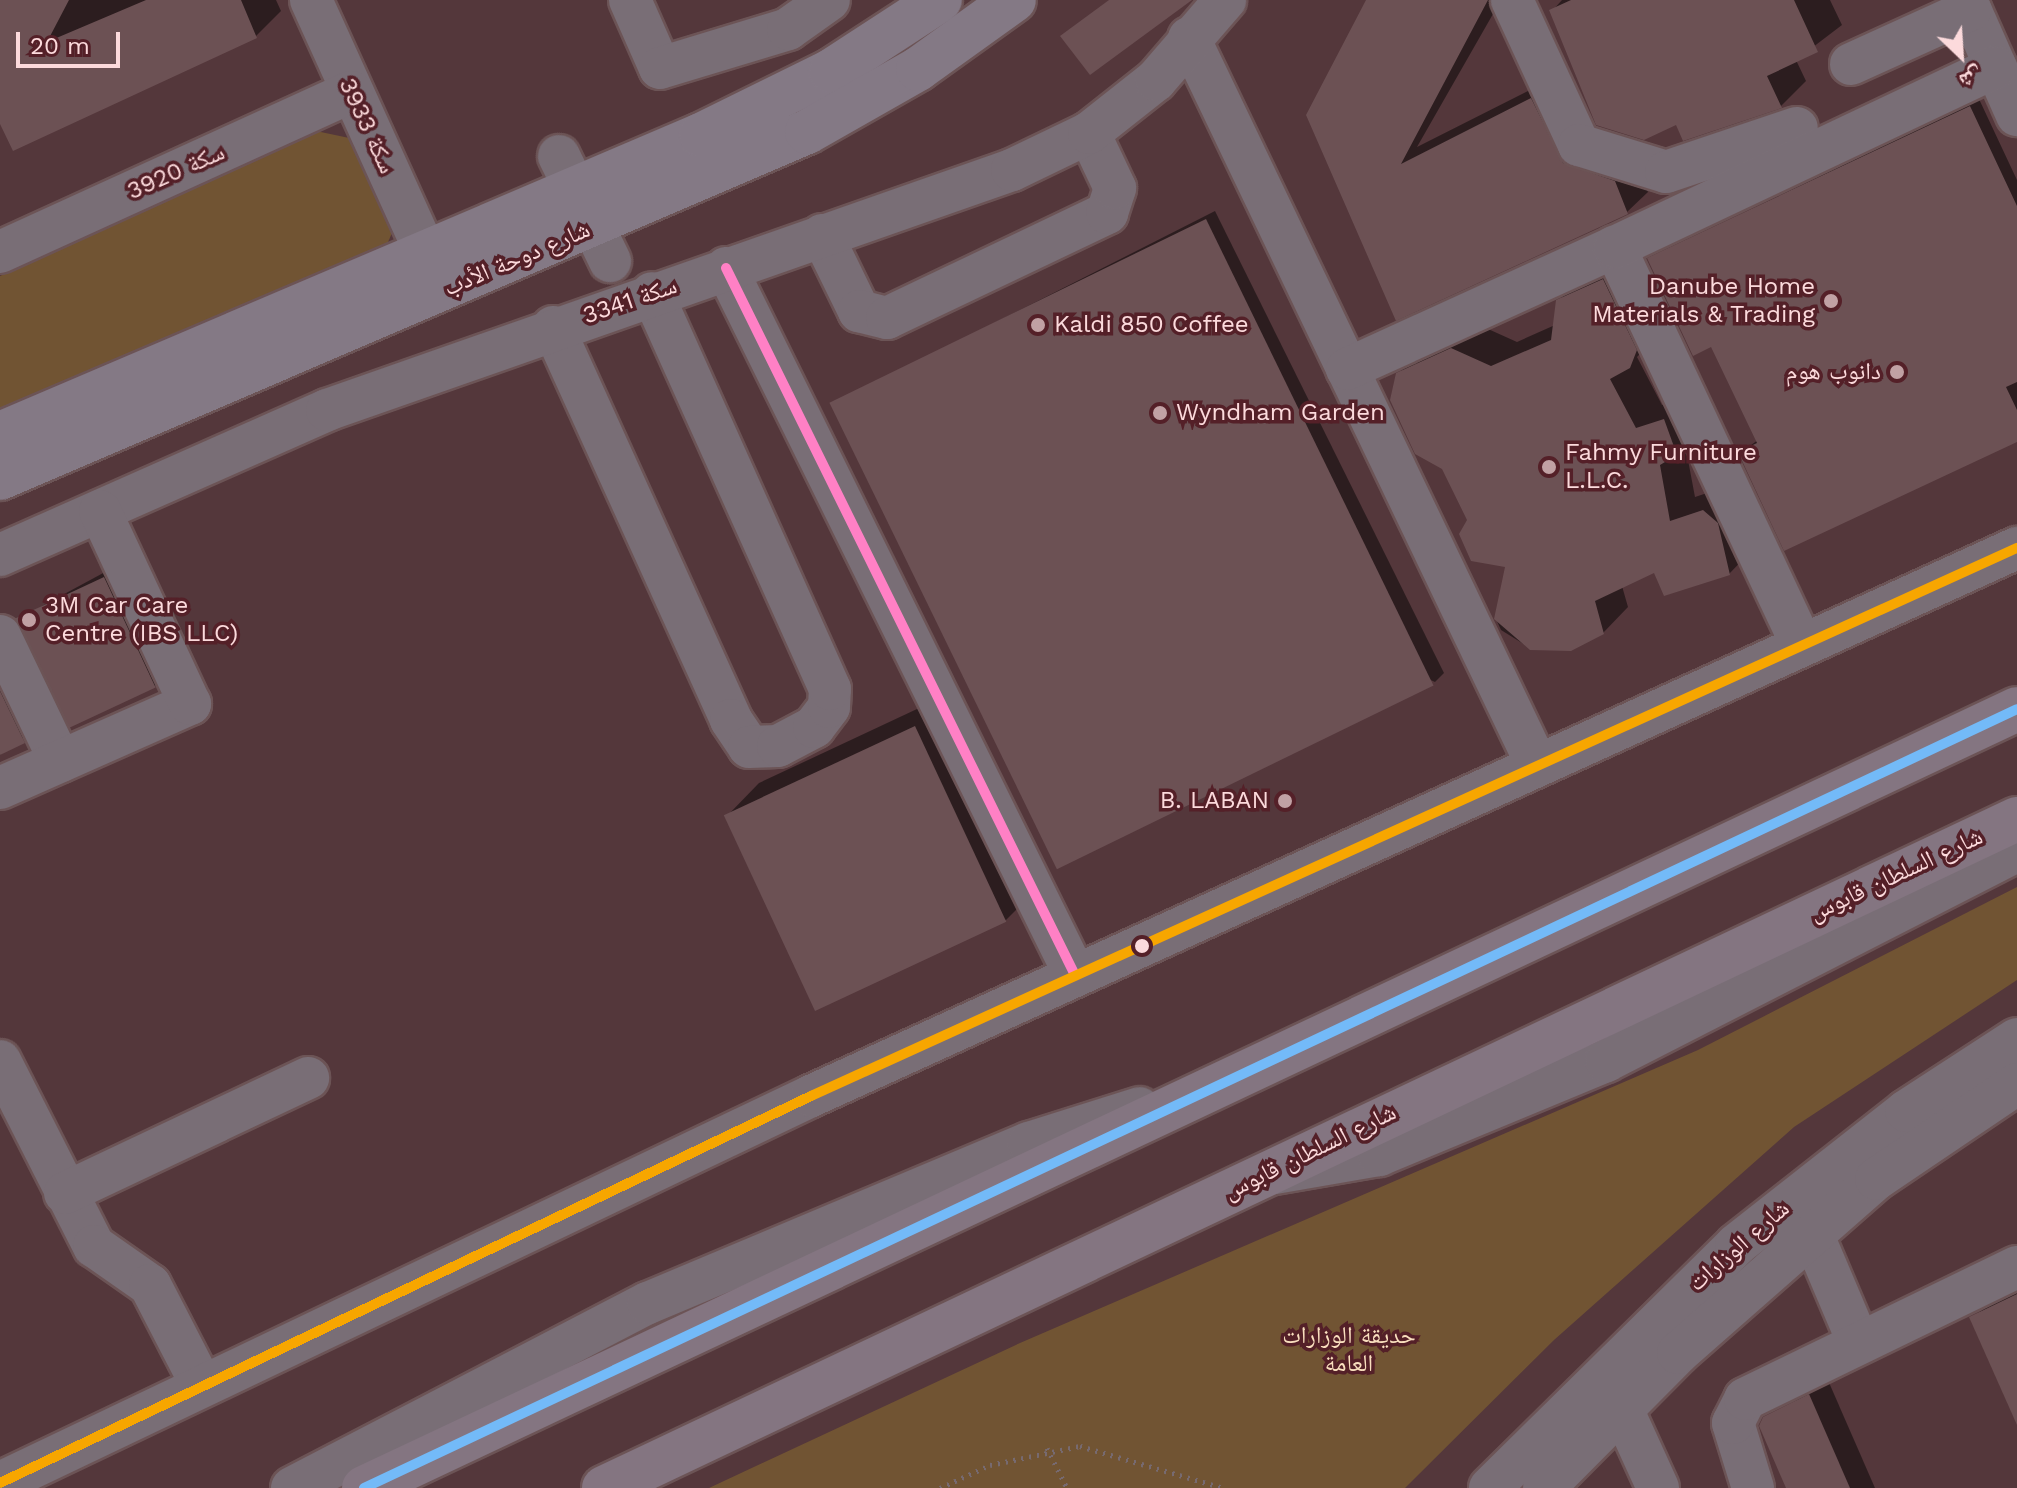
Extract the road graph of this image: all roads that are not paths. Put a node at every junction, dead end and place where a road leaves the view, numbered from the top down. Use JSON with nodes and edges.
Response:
{"nodes":[{"id":1,"x":311,"y":0,"type":"edge"},
{"id":2,"x":630,"y":0,"type":"edge"},
{"id":3,"x":829,"y":0,"type":"edge"},
{"id":4,"x":940,"y":0,"type":"edge"},
{"id":5,"x":1014,"y":0,"type":"edge"},
{"id":6,"x":1225,"y":0,"type":"edge"},
{"id":7,"x":1512,"y":0,"type":"edge"},
{"id":8,"x":1968,"y":5,"type":"edge"},
{"id":9,"x":1189,"y":38,"type":"junction"},
{"id":10,"x":1851,"y":64,"type":"dead end"},
{"id":11,"x":1996,"y":67,"type":"junction"},
{"id":12,"x":351,"y":92,"type":"junction"},
{"id":13,"x":2017,"y":115,"type":"edge"},
{"id":14,"x":1797,"y":128,"type":"dead end"},
{"id":15,"x":1089,"y":133,"type":"junction"},
{"id":16,"x":567,"y":172,"type":"junction"},
{"id":17,"x":822,"y":235,"type":"junction"},
{"id":18,"x":601,"y":244,"type":"junction"},
{"id":19,"x":1615,"y":247,"type":"junction"},
{"id":20,"x":425,"y":251,"type":"junction"},
{"id":21,"x":0,"y":252,"type":"edge"},
{"id":22,"x":726,"y":268,"type":"junction"},
{"id":23,"x":652,"y":293,"type":"junction"},
{"id":24,"x":553,"y":327,"type":"junction"},
{"id":25,"x":1347,"y":369,"type":"junction"},
{"id":26,"x":0,"y":434,"type":"edge"},
{"id":27,"x":0,"y":478,"type":"edge"},
{"id":28,"x":100,"y":511,"type":"junction"},
{"id":29,"x":2017,"y":548,"type":"edge"},
{"id":30,"x":0,"y":555,"type":"edge"},
{"id":31,"x":0,"y":636,"type":"edge"},
{"id":32,"x":1801,"y":643,"type":"junction"},
{"id":33,"x":2017,"y":709,"type":"edge"},
{"id":34,"x":60,"y":761,"type":"junction"},
{"id":35,"x":1537,"y":765,"type":"junction"},
{"id":36,"x":0,"y":788,"type":"edge"},
{"id":37,"x":2017,"y":819,"type":"edge"},
{"id":38,"x":2017,"y":851,"type":"edge"},
{"id":39,"x":1075,"y":975,"type":"junction"},
{"id":40,"x":2017,"y":1039,"type":"edge"},
{"id":41,"x":0,"y":1061,"type":"edge"},
{"id":42,"x":308,"y":1078,"type":"dead end"},
{"id":43,"x":2017,"y":1084,"type":"edge"},
{"id":44,"x":1200,"y":1094,"type":"junction"},
{"id":45,"x":1266,"y":1173,"type":"junction"},
{"id":46,"x":65,"y":1193,"type":"junction"},
{"id":47,"x":1795,"y":1197,"type":"junction"},
{"id":48,"x":1814,"y":1234,"type":"junction"},
{"id":49,"x":2017,"y":1267,"type":"edge"},
{"id":50,"x":1857,"y":1339,"type":"junction"},
{"id":51,"x":1605,"y":1370,"type":"junction"},
{"id":52,"x":200,"y":1382,"type":"junction"},
{"id":53,"x":1623,"y":1410,"type":"junction"},
{"id":54,"x":0,"y":1483,"type":"edge"},
{"id":55,"x":292,"y":1488,"type":"edge"},
{"id":56,"x":364,"y":1488,"type":"edge"},
{"id":57,"x":604,"y":1488,"type":"edge"},
{"id":58,"x":1490,"y":1488,"type":"edge"},
{"id":59,"x":1544,"y":1488,"type":"edge"},
{"id":60,"x":1658,"y":1488,"type":"edge"},
{"id":61,"x":1753,"y":1488,"type":"edge"}],
"edges":[{"from":1,"to":12,"type":"street","name":"سكة 3933"},
{"from":2,"to":3,"type":"street"},
{"from":4,"to":16,"type":"main road","name":"شارع دوحة الأدب"},
{"from":5,"to":18,"type":"main road","name":"شارع دوحة الأدب"},
{"from":6,"to":9,"type":"street","name":"سكة 3341"},
{"from":7,"to":14,"type":"street"},
{"from":8,"to":10,"type":"street"},
{"from":8,"to":11,"type":"street"},
{"from":9,"to":15,"type":"street","name":"سكة 3341"},
{"from":9,"to":25,"type":"street"},
{"from":11,"to":13,"type":"street"},
{"from":11,"to":19,"type":"street"},
{"from":12,"to":20,"type":"street","name":"سكة 3933"},
{"from":12,"to":21,"type":"street","name":"سكة 3920"},
{"from":15,"to":17,"type":"street","name":"سكة 3341"},
{"from":15,"to":17,"type":"street"},
{"from":16,"to":18,"type":"street"},
{"from":16,"to":20,"type":"main road","name":"شارع دوحة الأدب"},
{"from":17,"to":22,"type":"street","name":"سكة 3341"},
{"from":18,"to":27,"type":"main road","name":"شارع دوحة الأدب"},
{"from":19,"to":25,"type":"street"},
{"from":19,"to":32,"type":"street"},
{"from":20,"to":26,"type":"main road","name":"شارع دوحة الأدب"},
{"from":22,"to":23,"type":"street","name":"سكة 3341"},
{"from":22,"to":39,"type":"street"},
{"from":23,"to":24,"type":"street","name":"سكة 3341"},
{"from":23,"to":24,"type":"street"},
{"from":24,"to":28,"type":"street","name":"سكة 3341"},
{"from":25,"to":35,"type":"street"},
{"from":28,"to":30,"type":"street","name":"سكة 3341"},
{"from":28,"to":34,"type":"street"},
{"from":29,"to":32,"type":"street"},
{"from":31,"to":34,"type":"street"},
{"from":32,"to":35,"type":"street"},
{"from":33,"to":44,"type":"highway"},
{"from":34,"to":36,"type":"street"},
{"from":35,"to":39,"type":"street"},
{"from":37,"to":45,"type":"highway","name":"شارع السلطان قابوس"},
{"from":38,"to":45,"type":"street"},
{"from":39,"to":52,"type":"street"},
{"from":40,"to":47,"type":"street","name":"شارع الوزارات"},
{"from":41,"to":46,"type":"street"},
{"from":42,"to":46,"type":"street"},
{"from":43,"to":48,"type":"street","name":"شارع الوزارات"},
{"from":44,"to":55,"type":"street"},
{"from":44,"to":56,"type":"highway"},
{"from":45,"to":57,"type":"highway","name":"شارع السلطان قابوس"},
{"from":46,"to":52,"type":"street"},
{"from":47,"to":48,"type":"street"},
{"from":47,"to":51,"type":"street","name":"شارع الوزارات"},
{"from":48,"to":50,"type":"street"},
{"from":48,"to":53,"type":"street","name":"شارع الوزارات"},
{"from":49,"to":50,"type":"street"},
{"from":50,"to":61,"type":"street"},
{"from":51,"to":53,"type":"street"},
{"from":51,"to":58,"type":"street","name":"شارع الوزارات"},
{"from":52,"to":54,"type":"street"},
{"from":53,"to":59,"type":"street","name":"شارع الوزارات"},
{"from":53,"to":60,"type":"street"}]}
